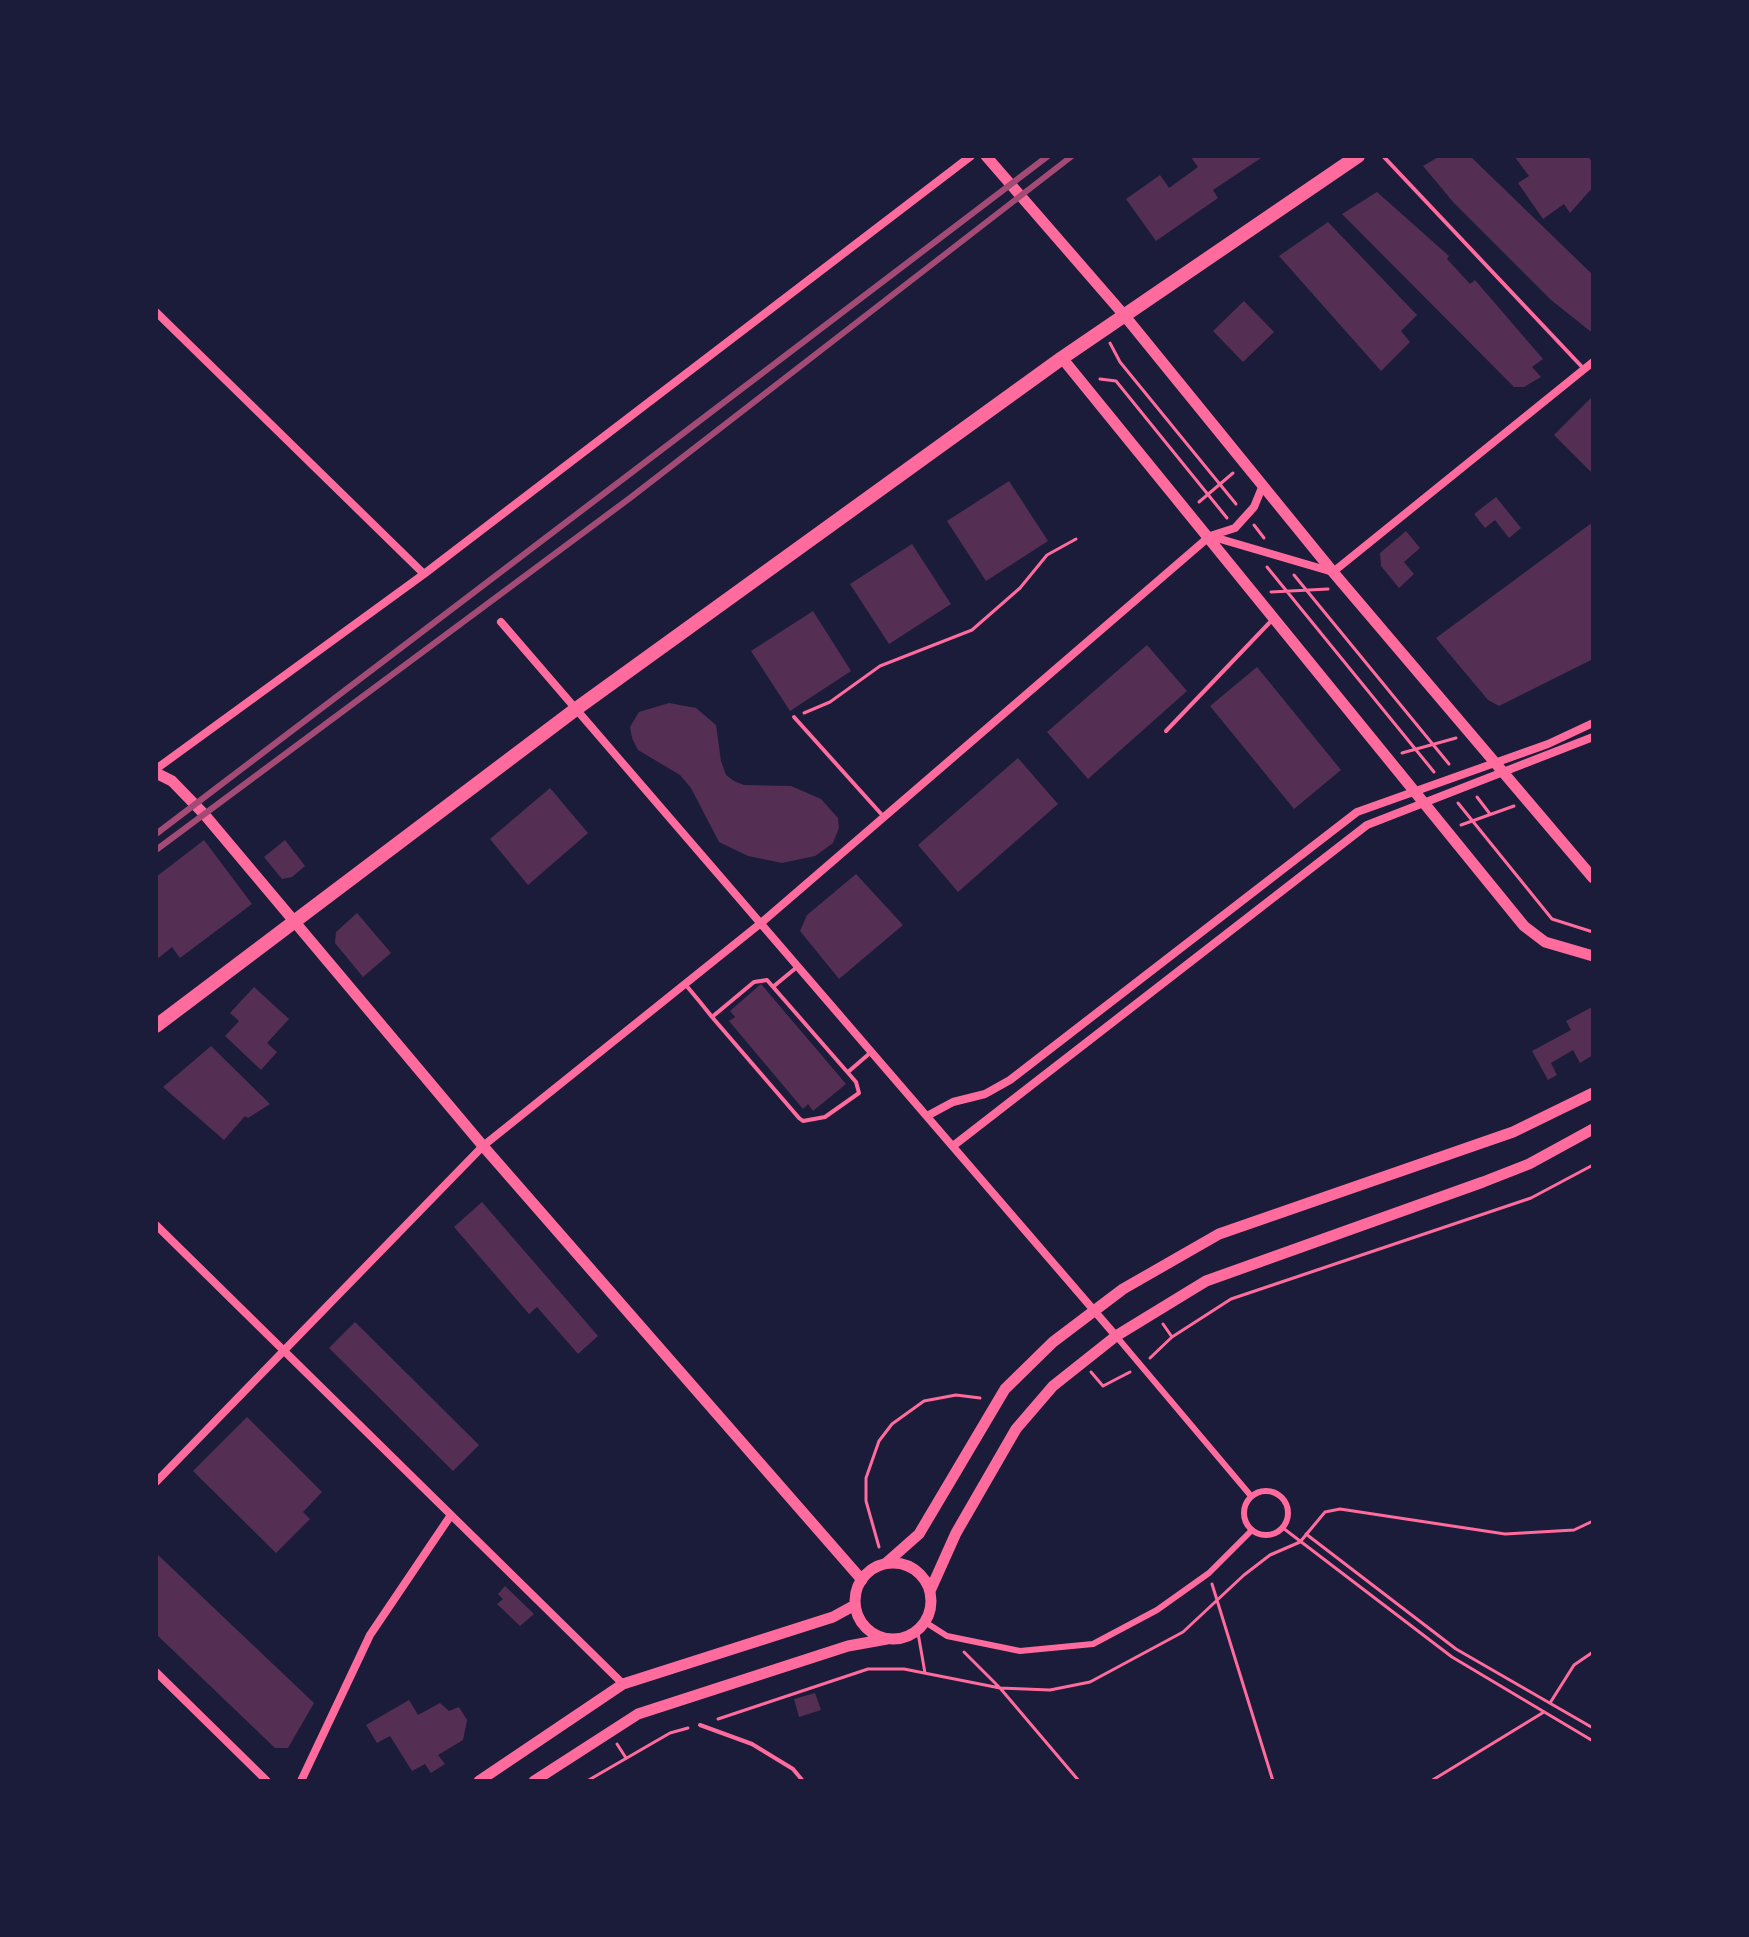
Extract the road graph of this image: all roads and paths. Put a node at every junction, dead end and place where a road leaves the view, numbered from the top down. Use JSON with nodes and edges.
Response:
{"nodes":[{"id":1,"x":971,"y":156,"type":"edge"},
{"id":2,"x":986,"y":156,"type":"edge"},
{"id":3,"x":1358,"y":156,"type":"edge"},
{"id":4,"x":1383,"y":156,"type":"edge"},
{"id":5,"x":156,"y":312,"type":"edge"},
{"id":6,"x":1124,"y":315,"type":"junction"},
{"id":7,"x":1062,"y":358,"type":"junction"},
{"id":8,"x":1593,"y":362,"type":"edge"},
{"id":9,"x":1584,"y":369,"type":"junction"},
{"id":10,"x":1076,"y":375,"type":"junction"},
{"id":11,"x":1245,"y":463,"type":"junction"},
{"id":12,"x":1263,"y":485,"type":"junction"},
{"id":13,"x":1208,"y":494,"type":"junction"},
{"id":14,"x":1189,"y":511,"type":"junction"},
{"id":15,"x":1235,"y":528,"type":"junction"},
{"id":16,"x":1210,"y":536,"type":"junction"},
{"id":17,"x":1076,"y":539,"type":"dead end"},
{"id":18,"x":1253,"y":549,"type":"junction"},
{"id":19,"x":1333,"y":572,"type":"junction"},
{"id":20,"x":424,"y":574,"type":"junction"},
{"id":21,"x":1347,"y":589,"type":"junction"},
{"id":22,"x":1287,"y":591,"type":"junction"},
{"id":23,"x":1256,"y":593,"type":"junction"},
{"id":24,"x":1275,"y":617,"type":"junction"},
{"id":25,"x":501,"y":622,"type":"dead end"},
{"id":26,"x":576,"y":709,"type":"junction"},
{"id":27,"x":794,"y":717,"type":"joint"},
{"id":28,"x":1593,"y":723,"type":"edge"},
{"id":29,"x":1166,"y":731,"type":"dead end"},
{"id":30,"x":1472,"y":734,"type":"junction"},
{"id":31,"x":1593,"y":737,"type":"edge"},
{"id":32,"x":1416,"y":749,"type":"junction"},
{"id":33,"x":1386,"y":759,"type":"junction"},
{"id":34,"x":1500,"y":767,"type":"junction"},
{"id":35,"x":156,"y":771,"type":"edge"},
{"id":36,"x":1441,"y":781,"type":"junction"},
{"id":37,"x":1411,"y":791,"type":"junction"},
{"id":38,"x":1450,"y":793,"type":"junction"},
{"id":39,"x":1530,"y":802,"type":"junction"},
{"id":40,"x":1424,"y":803,"type":"junction"},
{"id":41,"x":884,"y":817,"type":"junction"},
{"id":42,"x":1472,"y":821,"type":"junction"},
{"id":43,"x":1445,"y":830,"type":"junction"},
{"id":44,"x":1593,"y":878,"type":"edge"},
{"id":45,"x":297,"y":922,"type":"junction"},
{"id":46,"x":761,"y":923,"type":"junction"},
{"id":47,"x":1593,"y":932,"type":"edge"},
{"id":48,"x":1593,"y":956,"type":"edge"},
{"id":49,"x":798,"y":966,"type":"junction"},
{"id":50,"x":685,"y":984,"type":"junction"},
{"id":51,"x":774,"y":986,"type":"junction"},
{"id":52,"x":712,"y":1017,"type":"junction"},
{"id":53,"x":156,"y":1026,"type":"edge"},
{"id":54,"x":872,"y":1052,"type":"junction"},
{"id":55,"x":848,"y":1072,"type":"junction"},
{"id":56,"x":1593,"y":1093,"type":"edge"},
{"id":57,"x":927,"y":1116,"type":"junction"},
{"id":58,"x":1593,"y":1129,"type":"edge"},
{"id":59,"x":483,"y":1146,"type":"junction"},
{"id":60,"x":953,"y":1146,"type":"junction"},
{"id":61,"x":1593,"y":1165,"type":"edge"},
{"id":62,"x":156,"y":1225,"type":"edge"},
{"id":63,"x":1094,"y":1310,"type":"junction"},
{"id":64,"x":1116,"y":1336,"type":"junction"},
{"id":65,"x":285,"y":1350,"type":"junction"},
{"id":66,"x":1081,"y":1362,"type":"junction"},
{"id":67,"x":1142,"y":1366,"type":"junction"},
{"id":68,"x":995,"y":1402,"type":"junction"},
{"id":69,"x":156,"y":1482,"type":"edge"},
{"id":70,"x":1251,"y":1496,"type":"junction"},
{"id":71,"x":451,"y":1515,"type":"junction"},
{"id":72,"x":1593,"y":1521,"type":"edge"},
{"id":73,"x":1283,"y":1528,"type":"junction"},
{"id":74,"x":1252,"y":1530,"type":"junction"},
{"id":75,"x":1306,"y":1534,"type":"junction"},
{"id":76,"x":1300,"y":1542,"type":"junction"},
{"id":77,"x":885,"y":1564,"type":"junction"},
{"id":78,"x":1209,"y":1573,"type":"junction"},
{"id":79,"x":862,"y":1580,"type":"junction"},
{"id":80,"x":930,"y":1591,"type":"junction"},
{"id":81,"x":1217,"y":1598,"type":"junction"},
{"id":82,"x":855,"y":1605,"type":"junction"},
{"id":83,"x":922,"y":1626,"type":"junction"},
{"id":84,"x":947,"y":1636,"type":"junction"},
{"id":85,"x":887,"y":1639,"type":"junction"},
{"id":86,"x":1593,"y":1652,"type":"edge"},
{"id":87,"x":156,"y":1672,"type":"edge"},
{"id":88,"x":925,"y":1673,"type":"junction"},
{"id":89,"x":623,"y":1684,"type":"junction"},
{"id":90,"x":1000,"y":1688,"type":"junction"},
{"id":91,"x":1550,"y":1704,"type":"junction"},
{"id":92,"x":1546,"y":1712,"type":"junction"},
{"id":93,"x":700,"y":1725,"type":"junction"},
{"id":94,"x":1593,"y":1728,"type":"edge"},
{"id":95,"x":1593,"y":1741,"type":"edge"},
{"id":96,"x":597,"y":1775,"type":"junction"},
{"id":97,"x":267,"y":1781,"type":"edge"},
{"id":98,"x":301,"y":1781,"type":"edge"},
{"id":99,"x":479,"y":1781,"type":"edge"},
{"id":100,"x":534,"y":1781,"type":"edge"},
{"id":101,"x":587,"y":1781,"type":"edge"},
{"id":102,"x":601,"y":1781,"type":"edge"},
{"id":103,"x":803,"y":1781,"type":"edge"},
{"id":104,"x":1079,"y":1781,"type":"edge"},
{"id":105,"x":1273,"y":1781,"type":"edge"},
{"id":106,"x":1431,"y":1781,"type":"edge"}],
"edges":[{"from":1,"to":20,"type":"street"},
{"from":2,"to":6,"type":"street"},
{"from":3,"to":6,"type":"main road"},
{"from":4,"to":9,"type":"lane"},
{"from":5,"to":20,"type":"street"},
{"from":6,"to":7,"type":"main road"},
{"from":6,"to":11,"type":"street"},
{"from":7,"to":10,"type":"street"},
{"from":7,"to":26,"type":"main road"},
{"from":8,"to":9,"type":"street"},
{"from":9,"to":19,"type":"street"},
{"from":10,"to":13,"type":"path"},
{"from":10,"to":14,"type":"street"},
{"from":11,"to":12,"type":"street"},
{"from":11,"to":13,"type":"path"},
{"from":12,"to":15,"type":"street"},
{"from":12,"to":19,"type":"street"},
{"from":13,"to":14,"type":"path"},
{"from":13,"to":15,"type":"path"},
{"from":14,"to":16,"type":"street"},
{"from":15,"to":16,"type":"street"},
{"from":16,"to":18,"type":"street"},
{"from":16,"to":23,"type":"street"},
{"from":16,"to":41,"type":"street"},
{"from":17,"to":27,"type":"path"},
{"from":18,"to":19,"type":"street"},
{"from":18,"to":22,"type":"path"},
{"from":19,"to":21,"type":"street"},
{"from":20,"to":35,"type":"street"},
{"from":21,"to":22,"type":"path"},
{"from":21,"to":30,"type":"street"},
{"from":22,"to":23,"type":"path"},
{"from":22,"to":32,"type":"path"},
{"from":23,"to":24,"type":"street"},
{"from":24,"to":29,"type":"lane"},
{"from":24,"to":33,"type":"street"},
{"from":25,"to":26,"type":"street"},
{"from":26,"to":45,"type":"main road"},
{"from":26,"to":46,"type":"street"},
{"from":27,"to":41,"type":"lane"},
{"from":28,"to":34,"type":"street"},
{"from":30,"to":32,"type":"path"},
{"from":30,"to":34,"type":"street"},
{"from":31,"to":34,"type":"street"},
{"from":32,"to":33,"type":"path"},
{"from":32,"to":36,"type":"path"},
{"from":33,"to":37,"type":"street"},
{"from":34,"to":36,"type":"street"},
{"from":34,"to":38,"type":"street"},
{"from":34,"to":39,"type":"street"},
{"from":35,"to":45,"type":"street"},
{"from":36,"to":37,"type":"street"},
{"from":37,"to":40,"type":"street"},
{"from":37,"to":57,"type":"street"},
{"from":38,"to":40,"type":"street"},
{"from":38,"to":42,"type":"path"},
{"from":39,"to":42,"type":"path"},
{"from":39,"to":44,"type":"street"},
{"from":40,"to":43,"type":"street"},
{"from":40,"to":60,"type":"street"},
{"from":41,"to":46,"type":"street"},
{"from":42,"to":43,"type":"path"},
{"from":42,"to":47,"type":"path"},
{"from":43,"to":48,"type":"street"},
{"from":45,"to":53,"type":"main road"},
{"from":45,"to":59,"type":"street"},
{"from":46,"to":49,"type":"street"},
{"from":46,"to":50,"type":"street"},
{"from":49,"to":51,"type":"lane"},
{"from":49,"to":54,"type":"street"},
{"from":50,"to":52,"type":"lane"},
{"from":50,"to":59,"type":"street"},
{"from":51,"to":52,"type":"lane"},
{"from":51,"to":55,"type":"lane"},
{"from":52,"to":55,"type":"lane"},
{"from":54,"to":55,"type":"lane"},
{"from":54,"to":57,"type":"street"},
{"from":56,"to":63,"type":"street"},
{"from":57,"to":60,"type":"street"},
{"from":58,"to":64,"type":"street"},
{"from":59,"to":65,"type":"street"},
{"from":59,"to":79,"type":"street"},
{"from":60,"to":63,"type":"street"},
{"from":61,"to":67,"type":"path"},
{"from":62,"to":65,"type":"street"},
{"from":63,"to":64,"type":"street"},
{"from":63,"to":68,"type":"street"},
{"from":64,"to":66,"type":"street"},
{"from":64,"to":67,"type":"street"},
{"from":65,"to":69,"type":"street"},
{"from":65,"to":71,"type":"street"},
{"from":66,"to":67,"type":"path"},
{"from":66,"to":80,"type":"street"},
{"from":67,"to":70,"type":"street"},
{"from":68,"to":77,"type":"street"},
{"from":68,"to":77,"type":"path"},
{"from":70,"to":73,"type":"street"},
{"from":70,"to":74,"type":"street"},
{"from":71,"to":89,"type":"street"},
{"from":71,"to":98,"type":"street"},
{"from":72,"to":75,"type":"path"},
{"from":73,"to":74,"type":"street"},
{"from":73,"to":76,"type":"path"},
{"from":74,"to":78,"type":"street"},
{"from":75,"to":76,"type":"path"},
{"from":75,"to":91,"type":"path"},
{"from":76,"to":81,"type":"path"},
{"from":76,"to":92,"type":"path"},
{"from":77,"to":79,"type":"street"},
{"from":77,"to":80,"type":"street"},
{"from":78,"to":81,"type":"path"},
{"from":78,"to":84,"type":"street"},
{"from":79,"to":82,"type":"street"},
{"from":80,"to":83,"type":"street"},
{"from":81,"to":90,"type":"path"},
{"from":81,"to":105,"type":"path"},
{"from":82,"to":85,"type":"street"},
{"from":82,"to":89,"type":"street"},
{"from":83,"to":84,"type":"street"},
{"from":83,"to":85,"type":"street"},
{"from":83,"to":88,"type":"path"},
{"from":84,"to":90,"type":"path"},
{"from":85,"to":100,"type":"street"},
{"from":86,"to":91,"type":"path"},
{"from":87,"to":97,"type":"street"},
{"from":88,"to":90,"type":"path"},
{"from":88,"to":93,"type":"path"},
{"from":89,"to":99,"type":"street"},
{"from":90,"to":104,"type":"path"},
{"from":91,"to":94,"type":"path"},
{"from":92,"to":95,"type":"path"},
{"from":92,"to":106,"type":"path"},
{"from":93,"to":96,"type":"path"},
{"from":93,"to":103,"type":"lane"},
{"from":96,"to":101,"type":"path"},
{"from":96,"to":102,"type":"path"}]}
